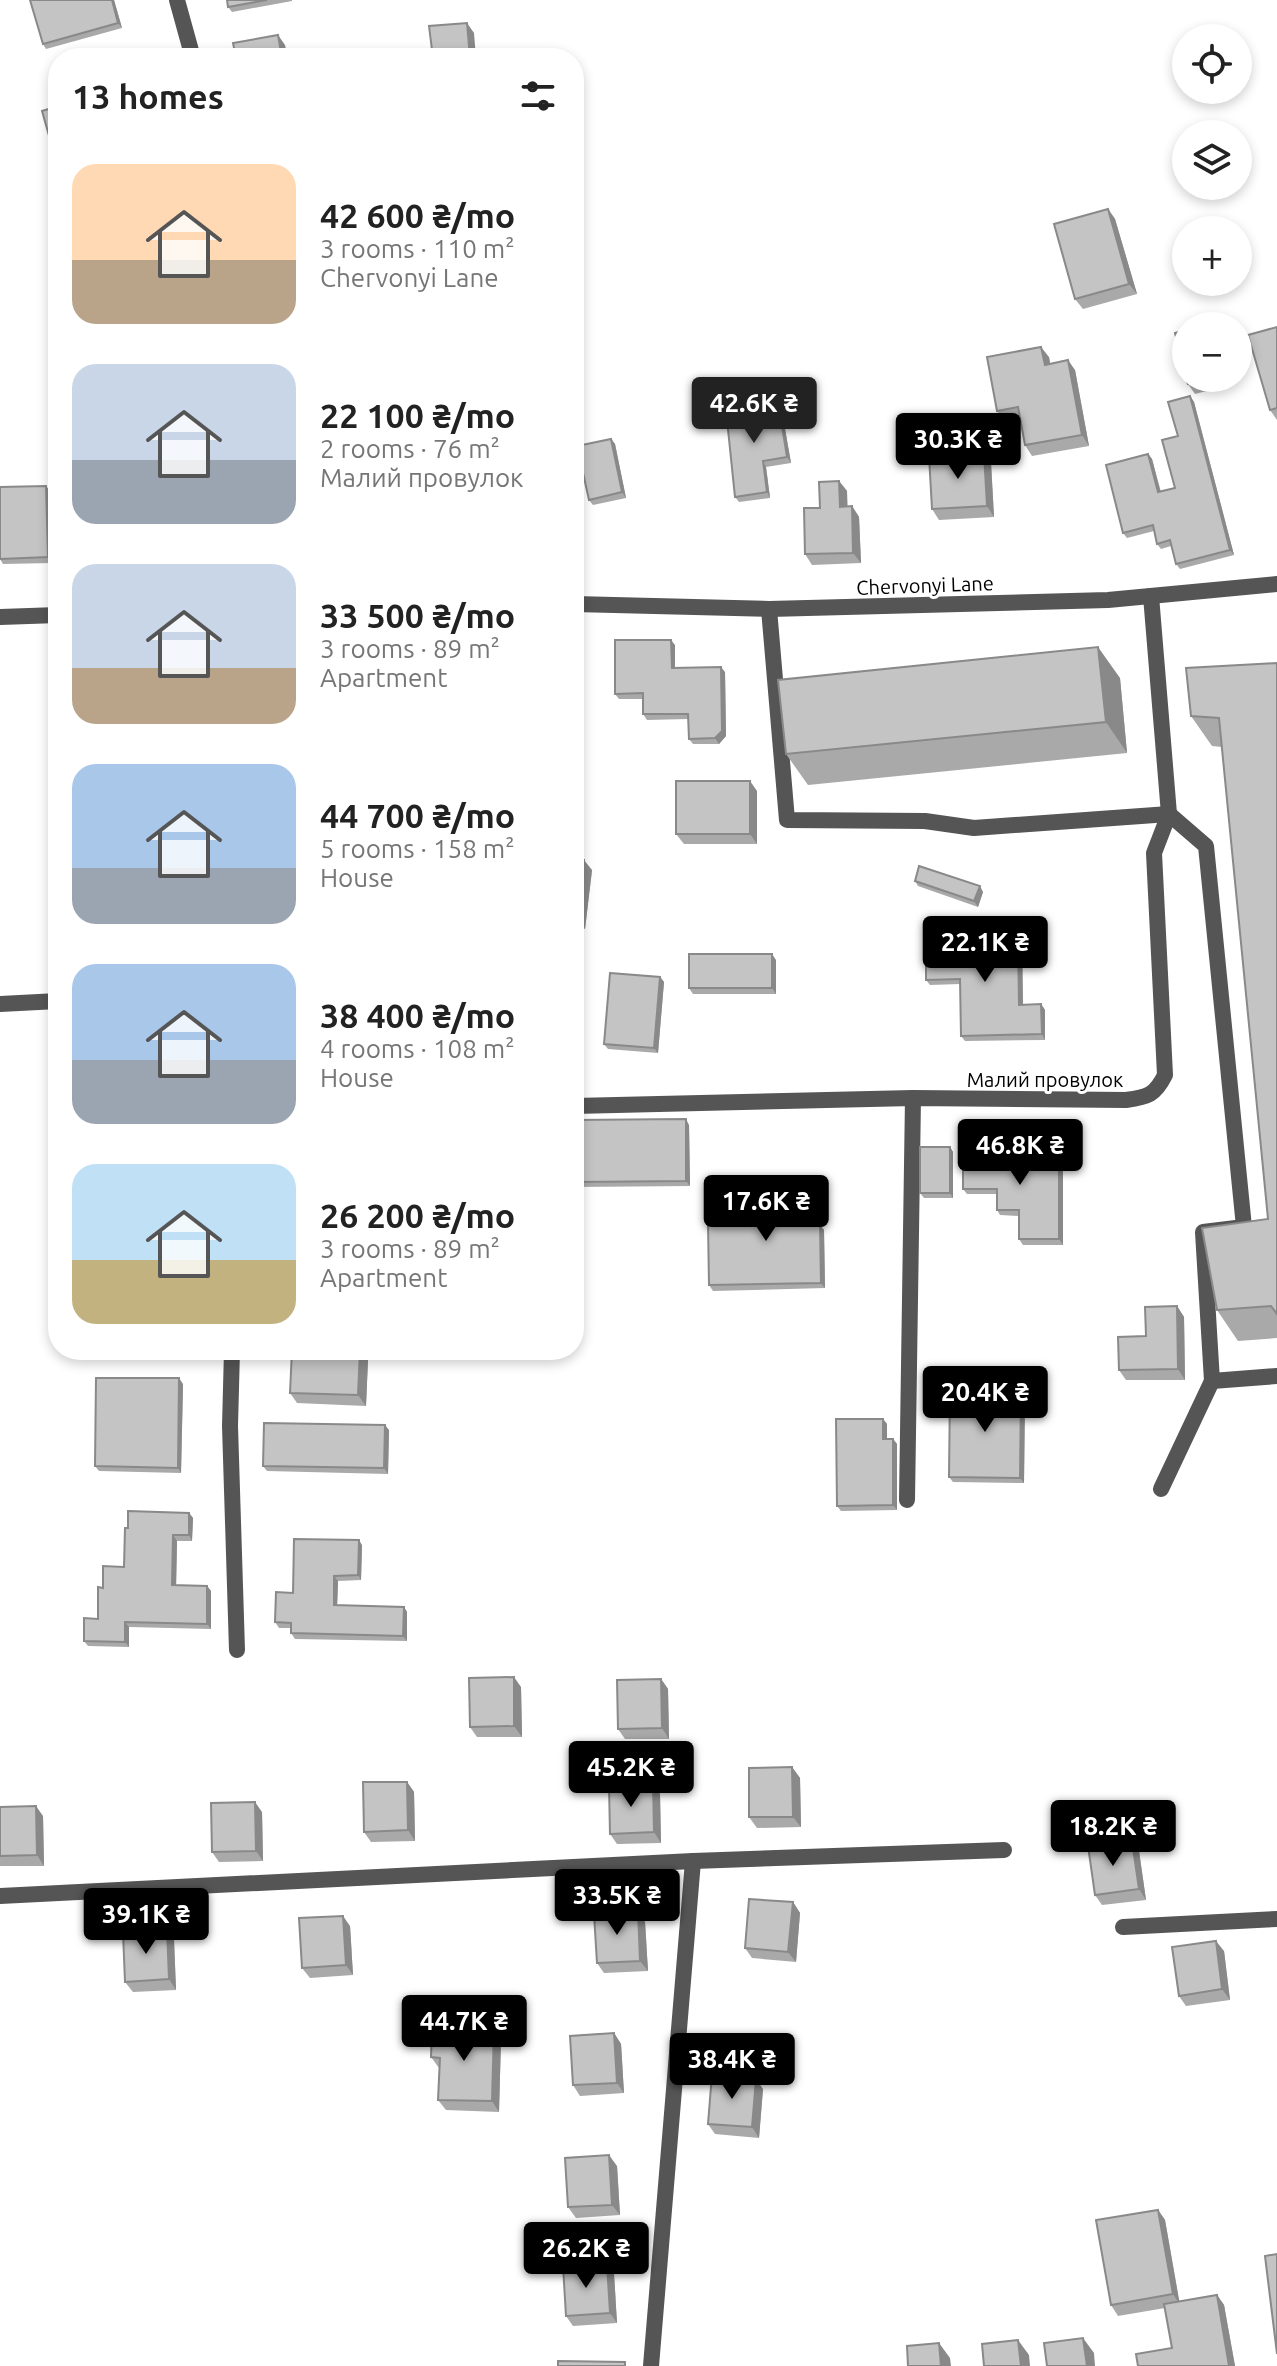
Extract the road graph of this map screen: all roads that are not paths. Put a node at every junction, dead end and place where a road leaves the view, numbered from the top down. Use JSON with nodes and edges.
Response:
{"nodes":[{"id":1,"x":177,"y":0,"type":"edge"},
{"id":2,"x":190,"y":48,"type":"edge"},
{"id":3,"x":1277,"y":584,"type":"edge"},
{"id":4,"x":1151,"y":596,"type":"junction"},
{"id":5,"x":584,"y":604,"type":"edge"},
{"id":6,"x":769,"y":609,"type":"junction"},
{"id":7,"x":48,"y":615,"type":"edge"},
{"id":8,"x":0,"y":617,"type":"edge"},
{"id":9,"x":1169,"y":814,"type":"junction"},
{"id":10,"x":48,"y":1002,"type":"edge"},
{"id":11,"x":0,"y":1004,"type":"edge"},
{"id":12,"x":913,"y":1098,"type":"junction"},
{"id":13,"x":584,"y":1106,"type":"edge"},
{"id":14,"x":232,"y":1360,"type":"edge"},
{"id":15,"x":1277,"y":1376,"type":"edge"},
{"id":16,"x":1212,"y":1381,"type":"junction"},
{"id":17,"x":1161,"y":1489,"type":"dead end"},
{"id":18,"x":907,"y":1500,"type":"dead end"},
{"id":19,"x":237,"y":1650,"type":"dead end"},
{"id":20,"x":1004,"y":1850,"type":"dead end"},
{"id":21,"x":693,"y":1861,"type":"junction"},
{"id":22,"x":0,"y":1896,"type":"edge"},
{"id":23,"x":1277,"y":1919,"type":"edge"},
{"id":24,"x":1123,"y":1927,"type":"dead end"},
{"id":25,"x":651,"y":2366,"type":"edge"}],
"edges":[{"from":1,"to":2,"type":"street"},
{"from":3,"to":4,"type":"street","name":"Chervonyi Lane"},
{"from":4,"to":6,"type":"street","name":"Chervonyi Lane"},
{"from":4,"to":9,"type":"street","name":"Малий провулок"},
{"from":5,"to":6,"type":"street","name":"Chervonyi Lane"},
{"from":6,"to":9,"type":"street"},
{"from":7,"to":8,"type":"street"},
{"from":9,"to":12,"type":"street","name":"Малий провулок"},
{"from":9,"to":16,"type":"street"},
{"from":10,"to":11,"type":"street"},
{"from":12,"to":13,"type":"street","name":"Малий провулок"},
{"from":12,"to":18,"type":"street"},
{"from":14,"to":19,"type":"street"},
{"from":15,"to":16,"type":"street"},
{"from":16,"to":17,"type":"street"},
{"from":20,"to":21,"type":"street"},
{"from":21,"to":22,"type":"street"},
{"from":21,"to":25,"type":"street"},
{"from":23,"to":24,"type":"street"}]}
